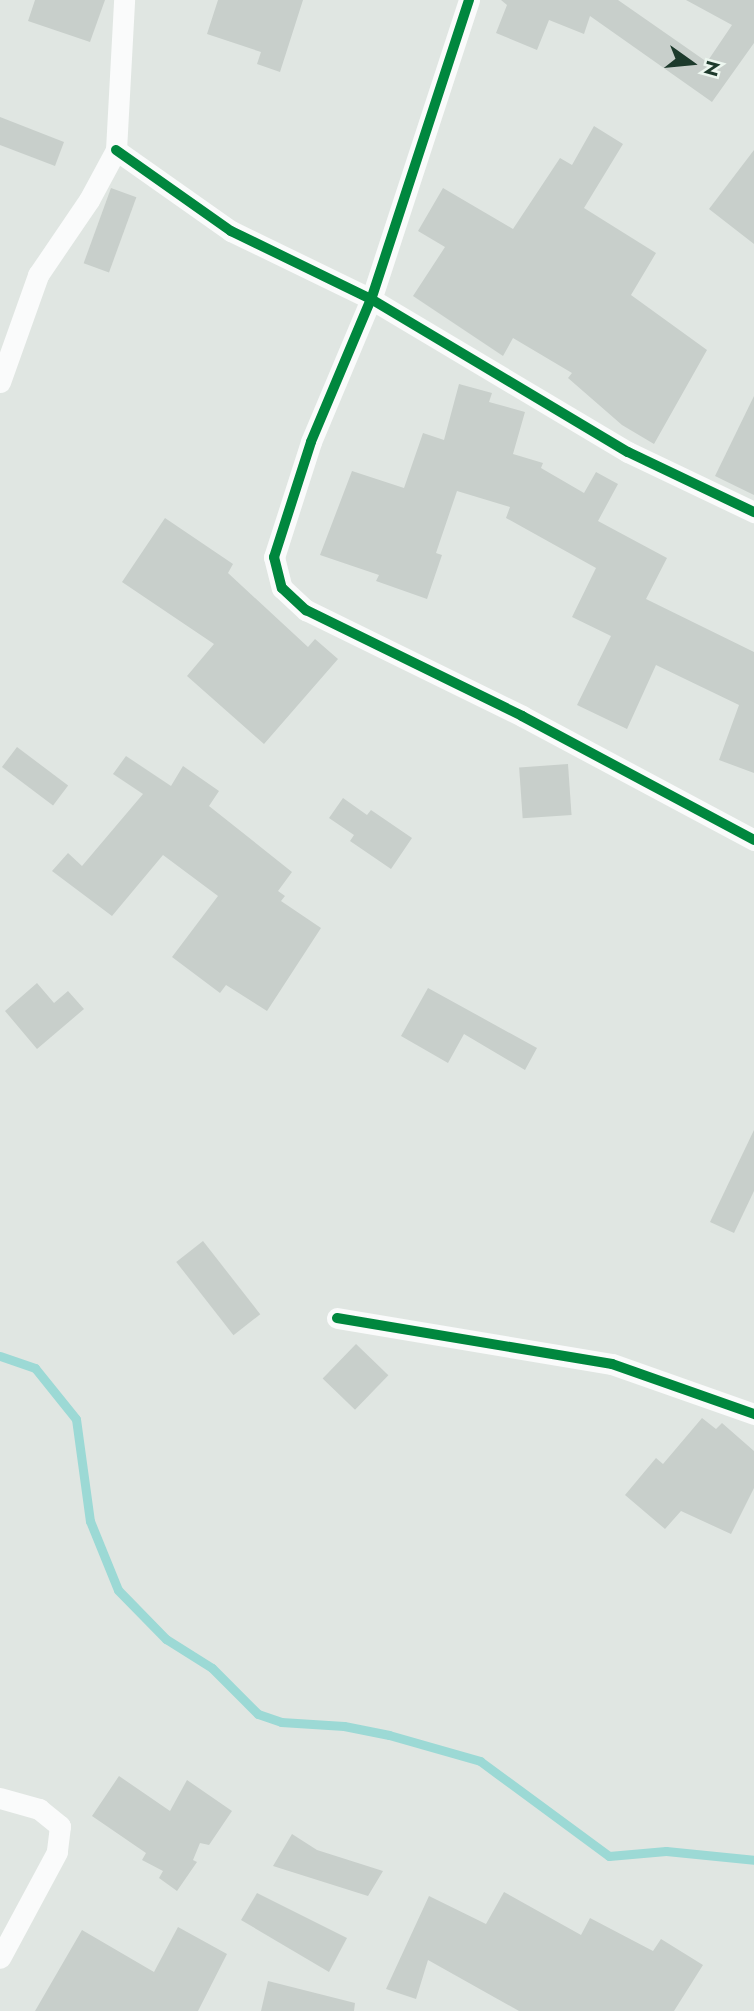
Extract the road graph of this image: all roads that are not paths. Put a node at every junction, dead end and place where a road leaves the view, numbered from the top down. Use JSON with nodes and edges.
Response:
{"nodes":[{"id":1,"x":124,"y":0,"type":"edge"},
{"id":2,"x":469,"y":0,"type":"edge"},
{"id":3,"x":116,"y":150,"type":"junction"},
{"id":4,"x":370,"y":299,"type":"junction"},
{"id":5,"x":0,"y":382,"type":"edge"},
{"id":6,"x":754,"y":512,"type":"edge"},
{"id":7,"x":754,"y":840,"type":"edge"},
{"id":8,"x":337,"y":1318,"type":"dead end"},
{"id":9,"x":754,"y":1414,"type":"edge"},
{"id":10,"x":0,"y":1798,"type":"edge"},
{"id":11,"x":0,"y":1958,"type":"edge"}],
"edges":[{"from":1,"to":3,"type":"street"},
{"from":2,"to":4,"type":"street"},
{"from":3,"to":4,"type":"street"},
{"from":3,"to":5,"type":"street"},
{"from":4,"to":6,"type":"street"},
{"from":4,"to":7,"type":"street"},
{"from":8,"to":9,"type":"street"},
{"from":10,"to":11,"type":"street"}]}
